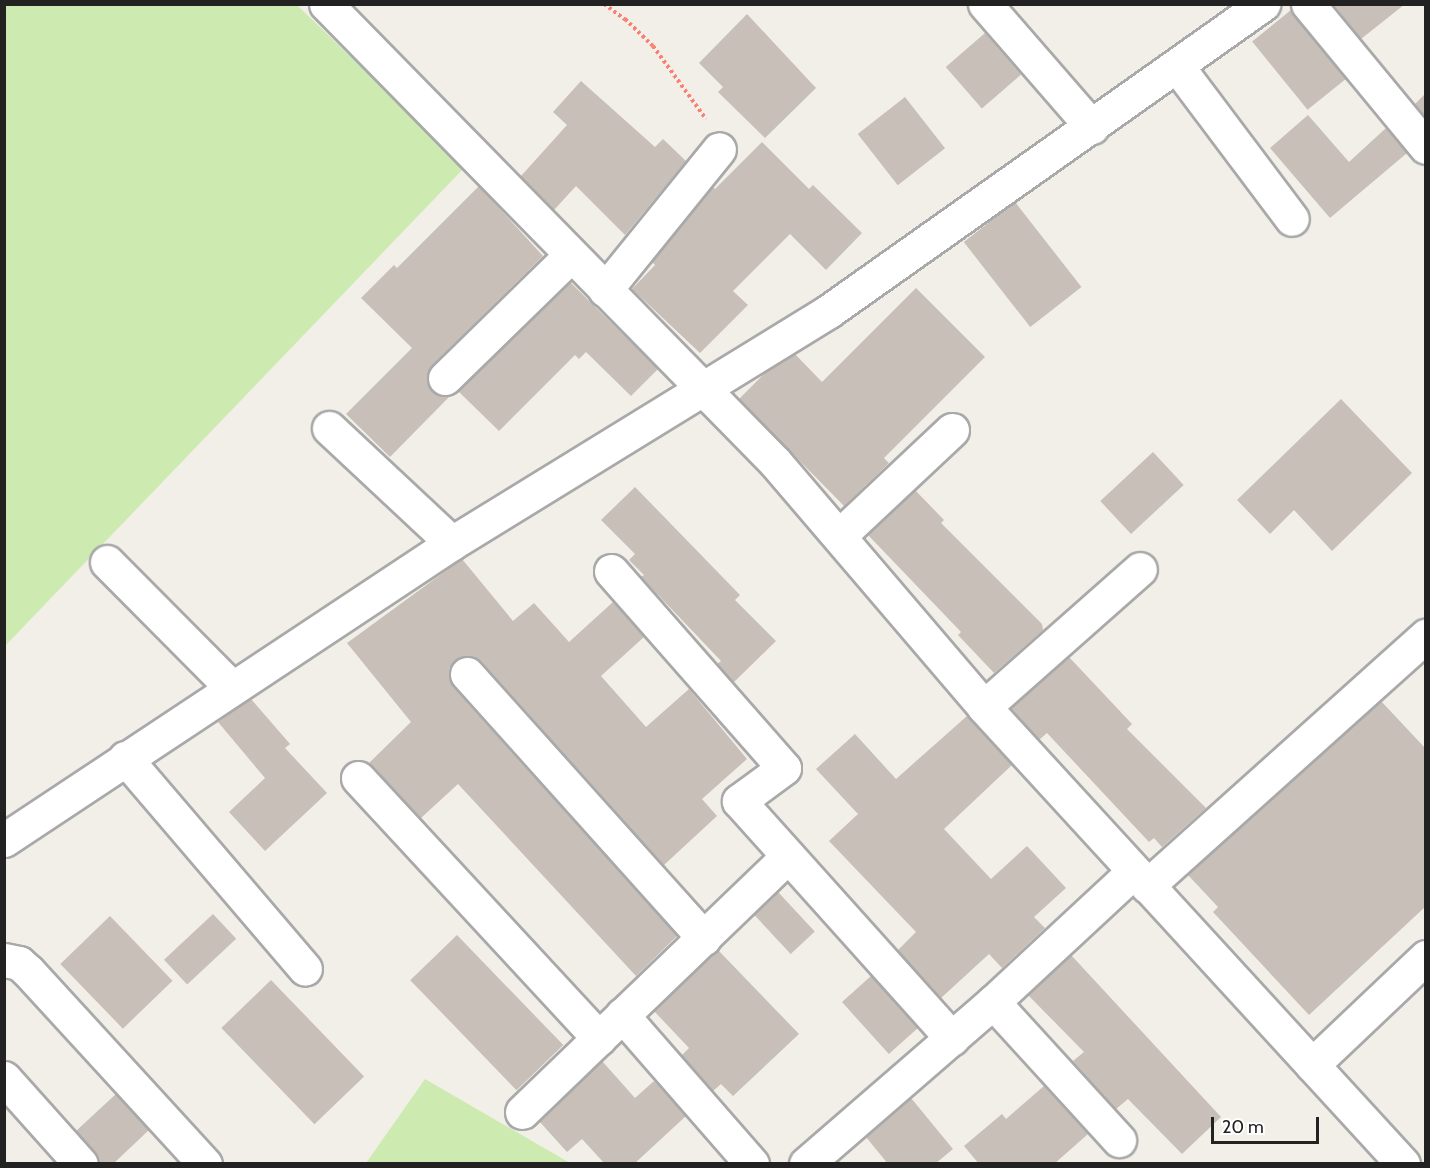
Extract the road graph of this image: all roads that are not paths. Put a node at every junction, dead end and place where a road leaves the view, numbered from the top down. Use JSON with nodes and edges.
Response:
{"nodes":[{"id":1,"x":326,"y":4,"type":"edge"},
{"id":2,"x":985,"y":4,"type":"edge"},
{"id":3,"x":1263,"y":4,"type":"edge"},
{"id":4,"x":1308,"y":4,"type":"edge"},
{"id":5,"x":1177,"y":66,"type":"junction"},
{"id":6,"x":1092,"y":127,"type":"junction"},
{"id":7,"x":1425,"y":147,"type":"edge"},
{"id":8,"x":719,"y":149,"type":"road end"},
{"id":9,"x":1292,"y":219,"type":"dead end"},
{"id":10,"x":571,"y":255,"type":"junction"},
{"id":11,"x":605,"y":290,"type":"junction"},
{"id":12,"x":445,"y":378,"type":"dead end"},
{"id":13,"x":703,"y":389,"type":"junction"},
{"id":14,"x":329,"y":429,"type":"dead end"},
{"id":15,"x":952,"y":430,"type":"dead end"},
{"id":16,"x":839,"y":536,"type":"junction"},
{"id":17,"x":452,"y":543,"type":"junction"},
{"id":18,"x":107,"y":562,"type":"dead end"},
{"id":19,"x":1140,"y":569,"type":"dead end"},
{"id":20,"x":611,"y":571,"type":"dead end"},
{"id":21,"x":1425,"y":636,"type":"edge"},
{"id":22,"x":467,"y":674,"type":"dead end"},
{"id":23,"x":231,"y":687,"type":"junction"},
{"id":24,"x":984,"y":708,"type":"junction"},
{"id":25,"x":125,"y":758,"type":"junction"},
{"id":26,"x":358,"y":778,"type":"dead end"},
{"id":27,"x":4,"y":840,"type":"edge"},
{"id":28,"x":788,"y":856,"type":"junction"},
{"id":29,"x":1141,"y":878,"type":"junction"},
{"id":30,"x":704,"y":938,"type":"junction"},
{"id":31,"x":1425,"y":957,"type":"edge"},
{"id":32,"x":4,"y":960,"type":"edge"},
{"id":33,"x":305,"y":969,"type":"dead end"},
{"id":34,"x":993,"y":1002,"type":"junction"},
{"id":35,"x":622,"y":1016,"type":"junction"},
{"id":36,"x":599,"y":1038,"type":"junction"},
{"id":37,"x":952,"y":1038,"type":"junction"},
{"id":38,"x":1312,"y":1065,"type":"junction"},
{"id":39,"x":4,"y":1078,"type":"edge"},
{"id":40,"x":522,"y":1112,"type":"dead end"},
{"id":41,"x":1119,"y":1140,"type":"dead end"},
{"id":42,"x":81,"y":1164,"type":"edge"},
{"id":43,"x":205,"y":1164,"type":"edge"},
{"id":44,"x":752,"y":1164,"type":"edge"},
{"id":45,"x":806,"y":1164,"type":"edge"},
{"id":46,"x":1402,"y":1164,"type":"edge"}],
"edges":[{"from":1,"to":10,"type":"street"},
{"from":2,"to":6,"type":"street"},
{"from":3,"to":5,"type":"street"},
{"from":4,"to":7,"type":"street"},
{"from":5,"to":6,"type":"street"},
{"from":5,"to":9,"type":"street"},
{"from":6,"to":13,"type":"street"},
{"from":8,"to":11,"type":"street"},
{"from":10,"to":11,"type":"street"},
{"from":10,"to":12,"type":"street"},
{"from":11,"to":13,"type":"street"},
{"from":13,"to":16,"type":"street"},
{"from":13,"to":17,"type":"street"},
{"from":14,"to":17,"type":"street"},
{"from":15,"to":16,"type":"street"},
{"from":16,"to":24,"type":"street"},
{"from":17,"to":23,"type":"street"},
{"from":18,"to":23,"type":"street"},
{"from":19,"to":24,"type":"street"},
{"from":20,"to":28,"type":"street"},
{"from":21,"to":29,"type":"street"},
{"from":22,"to":30,"type":"street"},
{"from":23,"to":25,"type":"street"},
{"from":24,"to":29,"type":"street"},
{"from":25,"to":27,"type":"street"},
{"from":25,"to":33,"type":"street"},
{"from":26,"to":36,"type":"street"},
{"from":28,"to":30,"type":"street"},
{"from":28,"to":37,"type":"street"},
{"from":29,"to":34,"type":"street"},
{"from":29,"to":38,"type":"street"},
{"from":30,"to":35,"type":"street"},
{"from":31,"to":38,"type":"street"},
{"from":32,"to":43,"type":"street"},
{"from":34,"to":37,"type":"street"},
{"from":34,"to":41,"type":"street"},
{"from":35,"to":36,"type":"street"},
{"from":35,"to":44,"type":"street"},
{"from":36,"to":40,"type":"street"},
{"from":37,"to":45,"type":"street"},
{"from":38,"to":46,"type":"street"},
{"from":39,"to":42,"type":"street"}]}
